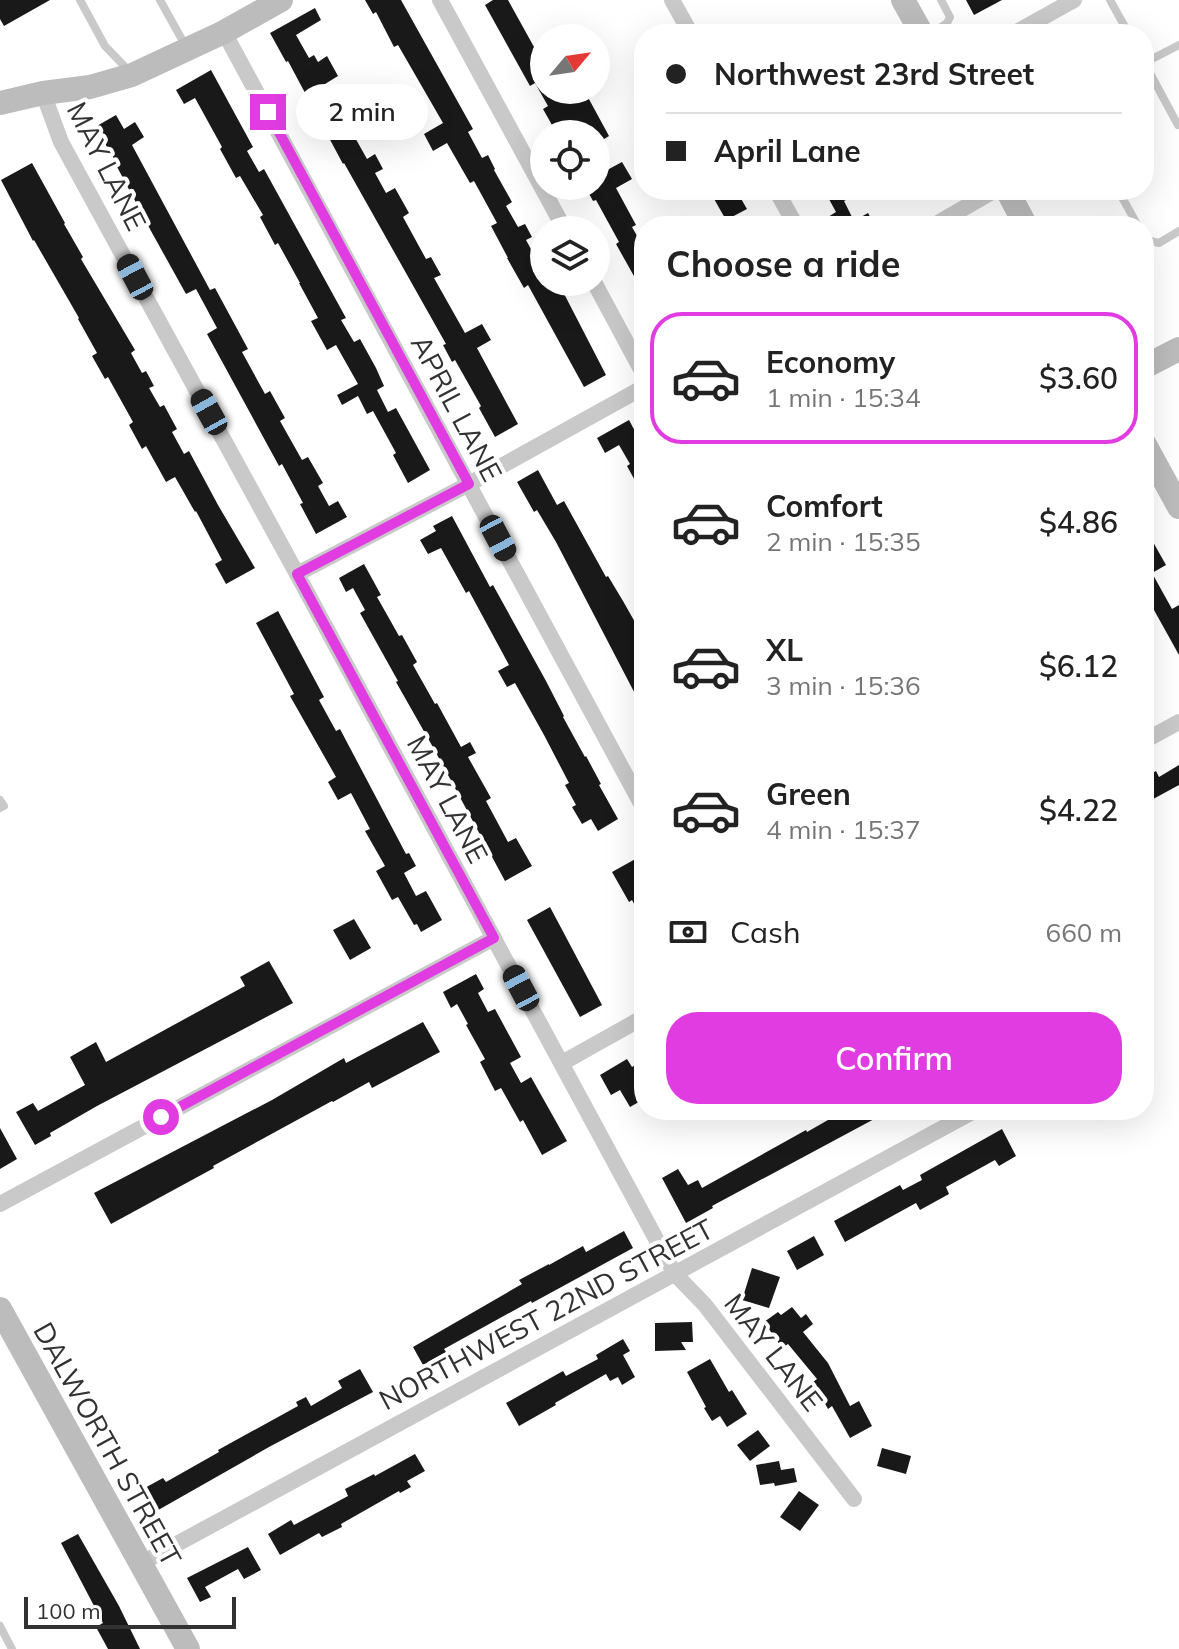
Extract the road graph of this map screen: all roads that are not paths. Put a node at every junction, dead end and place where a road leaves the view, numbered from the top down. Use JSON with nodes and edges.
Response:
{"nodes":[{"id":1,"x":80,"y":0,"type":"edge"},
{"id":2,"x":160,"y":0,"type":"edge"},
{"id":3,"x":281,"y":0,"type":"edge"},
{"id":4,"x":440,"y":0,"type":"edge"},
{"id":5,"x":672,"y":0,"type":"edge"},
{"id":6,"x":903,"y":0,"type":"edge"},
{"id":7,"x":941,"y":0,"type":"edge"},
{"id":8,"x":1074,"y":0,"type":"edge"},
{"id":9,"x":1110,"y":0,"type":"edge"},
{"id":10,"x":685,"y":24,"type":"edge"},
{"id":11,"x":916,"y":24,"type":"edge"},
{"id":12,"x":946,"y":24,"type":"edge"},
{"id":13,"x":1031,"y":24,"type":"edge"},
{"id":14,"x":1123,"y":24,"type":"edge"},
{"id":15,"x":224,"y":32,"type":"junction"},
{"id":16,"x":1179,"y":45,"type":"edge"},
{"id":17,"x":187,"y":49,"type":"junction"},
{"id":18,"x":1154,"y":58,"type":"edge"},
{"id":19,"x":132,"y":75,"type":"junction"},
{"id":20,"x":1154,"y":81,"type":"edge"},
{"id":21,"x":43,"y":93,"type":"junction"},
{"id":22,"x":0,"y":103,"type":"edge"},
{"id":23,"x":1178,"y":125,"type":"edge"},
{"id":24,"x":978,"y":200,"type":"edge"},
{"id":25,"x":557,"y":216,"type":"edge"},
{"id":26,"x":950,"y":216,"type":"edge"},
{"id":27,"x":1179,"y":231,"type":"edge"},
{"id":28,"x":1154,"y":242,"type":"edge"},
{"id":29,"x":602,"y":296,"type":"edge"},
{"id":30,"x":1179,"y":349,"type":"edge"},
{"id":31,"x":634,"y":356,"type":"edge"},
{"id":32,"x":1154,"y":362,"type":"edge"},
{"id":33,"x":634,"y":393,"type":"edge"},
{"id":34,"x":1154,"y":461,"type":"edge"},
{"id":35,"x":469,"y":484,"type":"junction"},
{"id":36,"x":1179,"y":507,"type":"edge"},
{"id":37,"x":297,"y":574,"type":"junction"},
{"id":38,"x":1179,"y":722,"type":"edge"},
{"id":39,"x":1154,"y":736,"type":"edge"},
{"id":40,"x":634,"y":790,"type":"edge"},
{"id":41,"x":0,"y":800,"type":"edge"},
{"id":42,"x":0,"y":808,"type":"edge"},
{"id":43,"x":494,"y":938,"type":"junction"},
{"id":44,"x":634,"y":1023,"type":"edge"},
{"id":45,"x":562,"y":1063,"type":"junction"},
{"id":46,"x":958,"y":1120,"type":"edge"},
{"id":47,"x":0,"y":1204,"type":"edge"},
{"id":48,"x":675,"y":1274,"type":"junction"},
{"id":49,"x":0,"y":1309,"type":"edge"},
{"id":50,"x":854,"y":1499,"type":"dead end"},
{"id":51,"x":140,"y":1564,"type":"junction"},
{"id":52,"x":0,"y":1626,"type":"edge"},
{"id":53,"x":12,"y":1649,"type":"edge"},
{"id":54,"x":188,"y":1649,"type":"edge"}],
"edges":[{"from":1,"to":19,"type":"lane"},
{"from":2,"to":17,"type":"lane"},
{"from":3,"to":15,"type":"street"},
{"from":4,"to":25,"type":"street"},
{"from":5,"to":10,"type":"street"},
{"from":6,"to":11,"type":"street"},
{"from":7,"to":12,"type":"lane"},
{"from":8,"to":13,"type":"street"},
{"from":9,"to":14,"type":"lane"},
{"from":15,"to":17,"type":"street"},
{"from":15,"to":35,"type":"street","name":"APRIL LANE"},
{"from":16,"to":18,"type":"lane"},
{"from":17,"to":19,"type":"street"},
{"from":19,"to":21,"type":"street"},
{"from":20,"to":23,"type":"lane"},
{"from":21,"to":22,"type":"street"},
{"from":21,"to":37,"type":"street","name":"MAY LANE"},
{"from":24,"to":26,"type":"street"},
{"from":27,"to":28,"type":"lane"},
{"from":29,"to":31,"type":"street"},
{"from":30,"to":32,"type":"street"},
{"from":33,"to":35,"type":"street"},
{"from":34,"to":36,"type":"street"},
{"from":35,"to":37,"type":"street"},
{"from":35,"to":40,"type":"street","name":"APRIL LANE"},
{"from":37,"to":43,"type":"street","name":"MAY LANE"},
{"from":38,"to":39,"type":"street"},
{"from":41,"to":42,"type":"lane"},
{"from":43,"to":45,"type":"street","name":"MAY LANE"},
{"from":43,"to":47,"type":"street"},
{"from":44,"to":45,"type":"street"},
{"from":45,"to":48,"type":"street","name":"MAY LANE"},
{"from":46,"to":48,"type":"street","name":"NORTHWEST 22ND STREET"},
{"from":48,"to":50,"type":"street","name":"MAY LANE"},
{"from":48,"to":51,"type":"street","name":"NORTHWEST 22ND STREET"},
{"from":49,"to":51,"type":"street","name":"DALWORTH STREET"},
{"from":51,"to":54,"type":"street","name":"DALWORTH STREET"},
{"from":52,"to":53,"type":"lane"}]}
